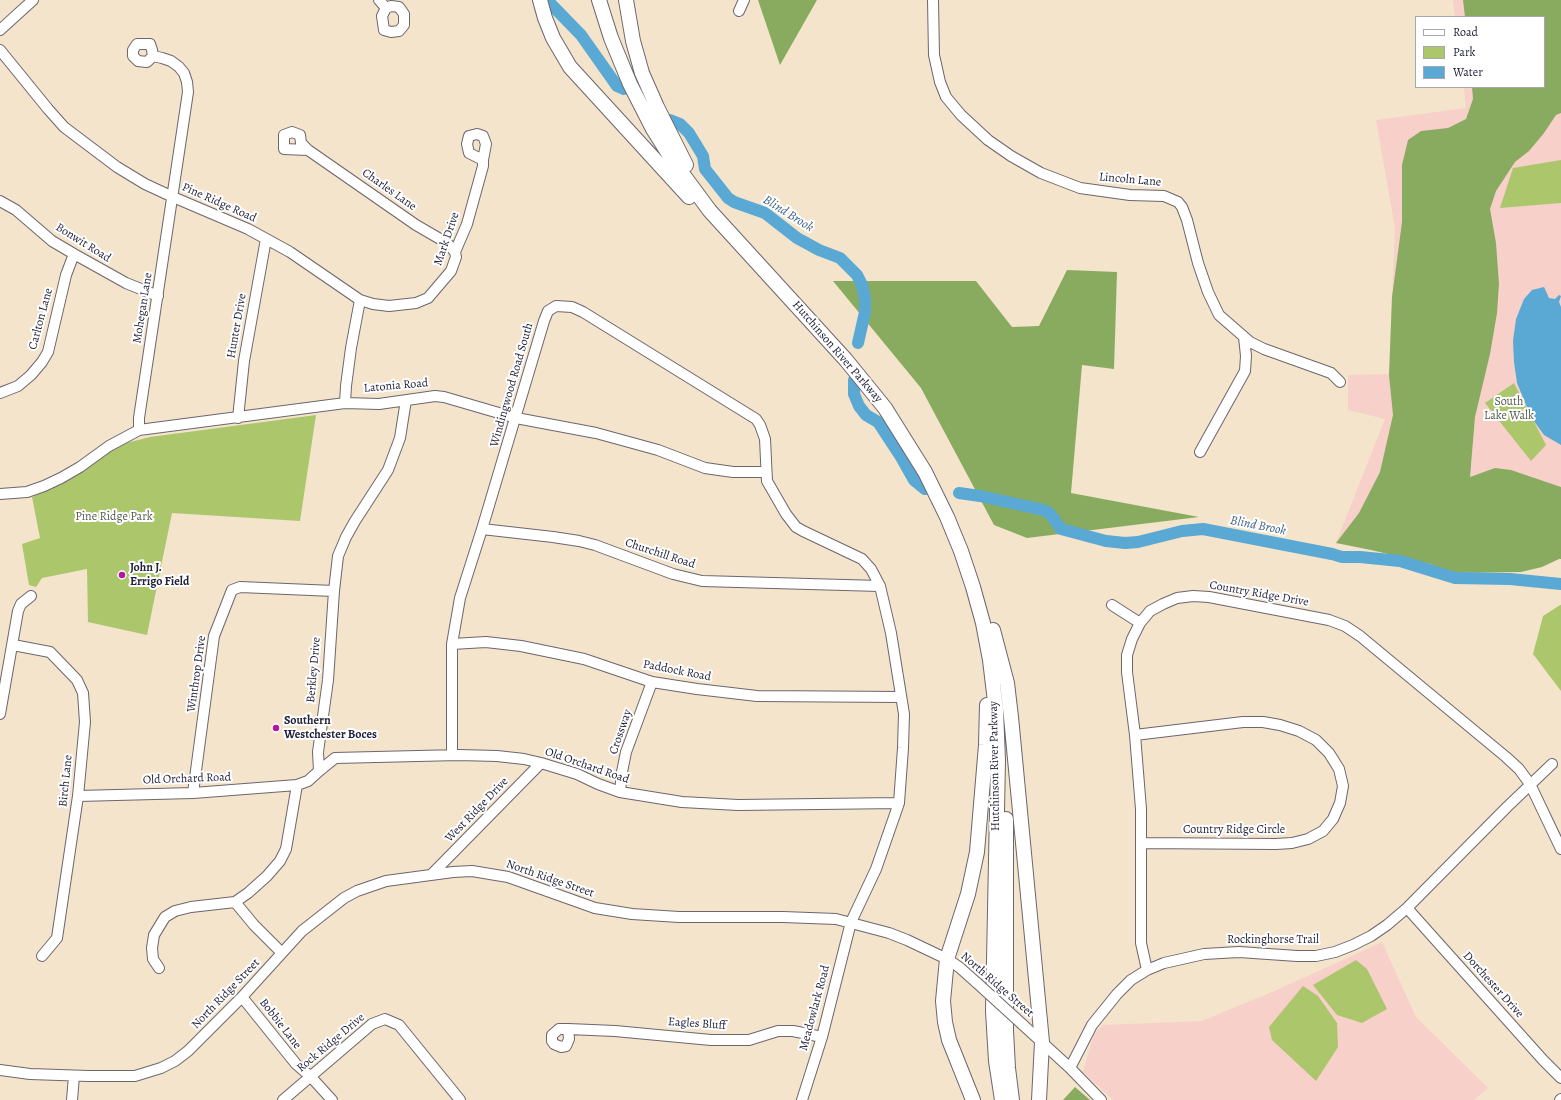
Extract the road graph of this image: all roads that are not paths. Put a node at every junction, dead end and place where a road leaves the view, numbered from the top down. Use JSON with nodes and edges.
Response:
{"nodes":[{"id":1,"x":33,"y":0,"type":"edge"},
{"id":2,"x":378,"y":0,"type":"edge"},
{"id":3,"x":540,"y":0,"type":"edge"},
{"id":4,"x":599,"y":0,"type":"edge"},
{"id":5,"x":608,"y":0,"type":"edge"},
{"id":6,"x":626,"y":0,"type":"edge"},
{"id":7,"x":744,"y":0,"type":"edge"},
{"id":8,"x":933,"y":0,"type":"edge"},
{"id":9,"x":386,"y":8,"type":"dead end"},
{"id":10,"x":739,"y":11,"type":"dead end"},
{"id":11,"x":0,"y":30,"type":"edge"},
{"id":12,"x":0,"y":50,"type":"edge"},
{"id":13,"x":153,"y":56,"type":"dead end"},
{"id":14,"x":308,"y":150,"type":"dead end"},
{"id":15,"x":483,"y":160,"type":"dead end"},
{"id":16,"x":686,"y":165,"type":"junction"},
{"id":17,"x":173,"y":197,"type":"junction"},
{"id":18,"x":0,"y":201,"type":"edge"},
{"id":19,"x":266,"y":239,"type":"junction"},
{"id":20,"x":455,"y":252,"type":"junction"},
{"id":21,"x":74,"y":254,"type":"junction"},
{"id":22,"x":772,"y":280,"type":"junction"},
{"id":23,"x":158,"y":296,"type":"junction"},
{"id":24,"x":360,"y":300,"type":"junction"},
{"id":25,"x":1244,"y":337,"type":"junction"},
{"id":26,"x":1340,"y":382,"type":"dead end"},
{"id":27,"x":0,"y":393,"type":"edge"},
{"id":28,"x":406,"y":400,"type":"junction"},
{"id":29,"x":345,"y":403,"type":"junction"},
{"id":30,"x":238,"y":418,"type":"junction"},
{"id":31,"x":516,"y":418,"type":"junction"},
{"id":32,"x":139,"y":430,"type":"junction"},
{"id":33,"x":1200,"y":452,"type":"dead end"},
{"id":34,"x":766,"y":472,"type":"junction"},
{"id":35,"x":0,"y":494,"type":"edge"},
{"id":36,"x":482,"y":529,"type":"junction"},
{"id":37,"x":880,"y":586,"type":"junction"},
{"id":38,"x":973,"y":587,"type":"junction"},
{"id":39,"x":334,"y":591,"type":"junction"},
{"id":40,"x":31,"y":596,"type":"dead end"},
{"id":41,"x":1112,"y":605,"type":"dead end"},
{"id":42,"x":1140,"y":623,"type":"junction"},
{"id":43,"x":993,"y":630,"type":"junction"},
{"id":44,"x":452,"y":644,"type":"junction"},
{"id":45,"x":13,"y":645,"type":"junction"},
{"id":46,"x":652,"y":682,"type":"junction"},
{"id":47,"x":901,"y":697,"type":"junction"},
{"id":48,"x":0,"y":714,"type":"edge"},
{"id":49,"x":1136,"y":735,"type":"junction"},
{"id":50,"x":452,"y":755,"type":"junction"},
{"id":51,"x":541,"y":763,"type":"junction"},
{"id":52,"x":1552,"y":764,"type":"dead end"},
{"id":53,"x":319,"y":771,"type":"junction"},
{"id":54,"x":1530,"y":784,"type":"junction"},
{"id":55,"x":297,"y":785,"type":"junction"},
{"id":56,"x":620,"y":792,"type":"junction"},
{"id":57,"x":192,"y":793,"type":"junction"},
{"id":58,"x":78,"y":796,"type":"junction"},
{"id":59,"x":899,"y":803,"type":"junction"},
{"id":60,"x":1141,"y":843,"type":"junction"},
{"id":61,"x":1561,"y":849,"type":"edge"},
{"id":62,"x":431,"y":875,"type":"junction"},
{"id":63,"x":235,"y":902,"type":"junction"},
{"id":64,"x":1407,"y":908,"type":"junction"},
{"id":65,"x":851,"y":922,"type":"junction"},
{"id":66,"x":282,"y":953,"type":"junction"},
{"id":67,"x":42,"y":956,"type":"dead end"},
{"id":68,"x":947,"y":959,"type":"junction"},
{"id":69,"x":160,"y":968,"type":"dead end"},
{"id":70,"x":1147,"y":970,"type":"junction"},
{"id":71,"x":242,"y":997,"type":"junction"},
{"id":72,"x":568,"y":1029,"type":"dead end"},
{"id":73,"x":822,"y":1037,"type":"junction"},
{"id":74,"x":1042,"y":1042,"type":"junction"},
{"id":75,"x":1070,"y":1068,"type":"junction"},
{"id":76,"x":0,"y":1070,"type":"edge"},
{"id":77,"x":74,"y":1076,"type":"junction"},
{"id":78,"x":311,"y":1077,"type":"junction"},
{"id":79,"x":1561,"y":1078,"type":"edge"},
{"id":80,"x":72,"y":1100,"type":"edge"},
{"id":81,"x":283,"y":1100,"type":"edge"},
{"id":82,"x":332,"y":1100,"type":"edge"},
{"id":83,"x":460,"y":1100,"type":"edge"},
{"id":84,"x":802,"y":1100,"type":"edge"},
{"id":85,"x":973,"y":1100,"type":"edge"},
{"id":86,"x":1002,"y":1100,"type":"edge"},
{"id":87,"x":1012,"y":1100,"type":"edge"},
{"id":88,"x":1039,"y":1100,"type":"edge"},
{"id":89,"x":1102,"y":1100,"type":"edge"}],
"edges":[{"from":1,"to":11,"type":"street"},
{"from":2,"to":9,"type":"street"},
{"from":3,"to":22,"type":"highway"},
{"from":4,"to":22,"type":"highway","name":"Hutchinson River Parkway"},
{"from":5,"to":16,"type":"highway","name":"Hutchinson River Parkway"},
{"from":6,"to":16,"type":"highway"},
{"from":7,"to":10,"type":"street"},
{"from":8,"to":25,"type":"street","name":"Lincoln Lane"},
{"from":12,"to":17,"type":"street","name":"Pine Ridge Road"},
{"from":13,"to":17,"type":"street","name":"Mohegan Lane"},
{"from":14,"to":20,"type":"street","name":"Charles Lane"},
{"from":15,"to":20,"type":"street","name":"Mark Drive"},
{"from":16,"to":43,"type":"highway","name":"Hutchinson River Parkway"},
{"from":17,"to":19,"type":"street","name":"Pine Ridge Road"},
{"from":17,"to":23,"type":"street","name":"Mohegan Lane"},
{"from":18,"to":21,"type":"street","name":"Bonwit Road"},
{"from":19,"to":24,"type":"street","name":"Pine Ridge Road"},
{"from":19,"to":30,"type":"street","name":"Hunter Drive"},
{"from":20,"to":24,"type":"street","name":"Mark Drive"},
{"from":21,"to":23,"type":"street","name":"Bonwit Road"},
{"from":21,"to":27,"type":"street","name":"Carlton Lane"},
{"from":22,"to":38,"type":"highway","name":"Hutchinson River Parkway"},
{"from":23,"to":32,"type":"street","name":"Mohegan Lane"},
{"from":24,"to":29,"type":"street"},
{"from":25,"to":26,"type":"street","name":"Lincoln Lane"},
{"from":25,"to":33,"type":"street"},
{"from":28,"to":29,"type":"street","name":"Latonia Road"},
{"from":28,"to":31,"type":"street","name":"Latonia Road"},
{"from":28,"to":39,"type":"street","name":"Berkley Drive"},
{"from":29,"to":30,"type":"street","name":"Latonia Road"},
{"from":30,"to":32,"type":"street","name":"Latonia Road"},
{"from":31,"to":34,"type":"street","name":"Latonia Road"},
{"from":31,"to":34,"type":"street","name":"Windingwood Road South"},
{"from":31,"to":36,"type":"street","name":"Windingwood Road South"},
{"from":32,"to":35,"type":"street"},
{"from":34,"to":37,"type":"street","name":"Meadowlark Road"},
{"from":36,"to":37,"type":"street","name":"Churchill Road"},
{"from":36,"to":44,"type":"street","name":"Windingwood Road South"},
{"from":37,"to":47,"type":"street","name":"Meadowlark Road"},
{"from":38,"to":68,"type":"highway"},
{"from":38,"to":86,"type":"highway","name":"Hutchinson River Parkway"},
{"from":39,"to":53,"type":"street","name":"Berkley Drive"},
{"from":39,"to":57,"type":"street","name":"Winthrop Drive"},
{"from":40,"to":45,"type":"street"},
{"from":41,"to":42,"type":"street"},
{"from":42,"to":49,"type":"street","name":"Country Ridge Drive"},
{"from":42,"to":54,"type":"street","name":"Country Ridge Drive"},
{"from":43,"to":74,"type":"highway"},
{"from":43,"to":87,"type":"highway","name":"Hutchinson River Parkway"},
{"from":44,"to":46,"type":"street","name":"Paddock Road"},
{"from":44,"to":50,"type":"street","name":"Windingwood Road South"},
{"from":45,"to":48,"type":"street"},
{"from":45,"to":58,"type":"street","name":"Birch Lane"},
{"from":46,"to":47,"type":"street","name":"Paddock Road"},
{"from":46,"to":56,"type":"street","name":"Crossway"},
{"from":47,"to":59,"type":"street","name":"Meadowlark Road"},
{"from":49,"to":60,"type":"street","name":"Country Ridge Drive"},
{"from":49,"to":60,"type":"street","name":"Country Ridge Circle"},
{"from":50,"to":51,"type":"street","name":"Old Orchard Road"},
{"from":50,"to":53,"type":"street","name":"Old Orchard Road"},
{"from":51,"to":56,"type":"street","name":"Old Orchard Road"},
{"from":51,"to":62,"type":"street","name":"West Ridge Drive"},
{"from":52,"to":54,"type":"street","name":"Rockinghorse Trail"},
{"from":53,"to":55,"type":"street"},
{"from":54,"to":61,"type":"street","name":"Country Ridge Drive"},
{"from":54,"to":64,"type":"street","name":"Rockinghorse Trail"},
{"from":55,"to":57,"type":"street","name":"Old Orchard Road"},
{"from":55,"to":63,"type":"street"},
{"from":56,"to":59,"type":"street","name":"Old Orchard Road"},
{"from":57,"to":58,"type":"street","name":"Old Orchard Road"},
{"from":58,"to":67,"type":"street","name":"Birch Lane"},
{"from":59,"to":65,"type":"street","name":"Meadowlark Road"},
{"from":60,"to":70,"type":"street","name":"Country Ridge Drive"},
{"from":62,"to":65,"type":"street","name":"North Ridge Street"},
{"from":62,"to":66,"type":"street","name":"North Ridge Street"},
{"from":63,"to":66,"type":"street"},
{"from":63,"to":69,"type":"street"},
{"from":64,"to":70,"type":"street","name":"Rockinghorse Trail"},
{"from":64,"to":79,"type":"street","name":"Dorchester Drive"},
{"from":65,"to":68,"type":"street","name":"North Ridge Street"},
{"from":65,"to":73,"type":"street","name":"Meadowlark Road"},
{"from":66,"to":71,"type":"street","name":"North Ridge Street"},
{"from":68,"to":74,"type":"street","name":"North Ridge Street","bridge":true},
{"from":68,"to":85,"type":"highway"},
{"from":70,"to":75,"type":"street","name":"Rockinghorse Trail"},
{"from":71,"to":77,"type":"street","name":"North Ridge Street"},
{"from":71,"to":78,"type":"street","name":"Bobbie Lane"},
{"from":72,"to":73,"type":"street","name":"Eagles Bluff"},
{"from":73,"to":84,"type":"street","name":"Meadowlark Road"},
{"from":74,"to":75,"type":"street","name":"North Ridge Street"},
{"from":74,"to":88,"type":"highway"},
{"from":75,"to":89,"type":"street","name":"North Ridge Street"},
{"from":76,"to":77,"type":"street","name":"North Ridge Street"},
{"from":77,"to":80,"type":"street"},
{"from":78,"to":81,"type":"street","name":"Rock Ridge Drive"},
{"from":78,"to":82,"type":"street","name":"Bobbie Lane"},
{"from":78,"to":83,"type":"street","name":"Rock Ridge Drive"}]}
